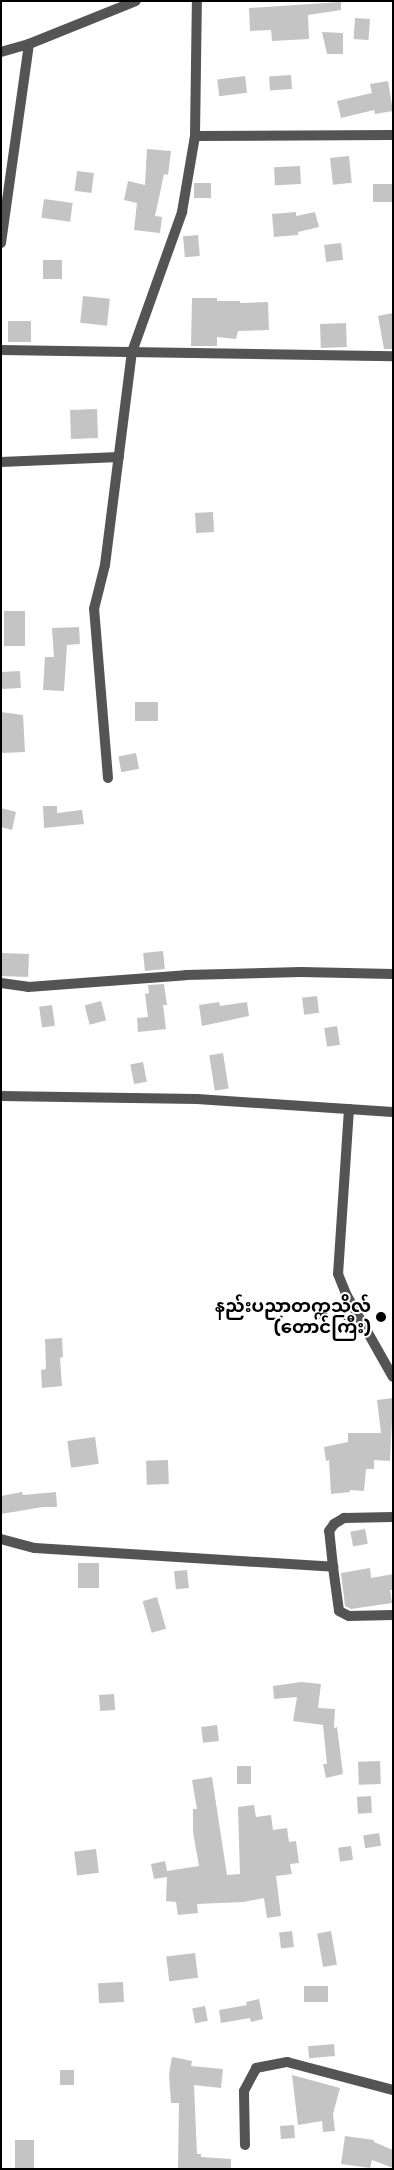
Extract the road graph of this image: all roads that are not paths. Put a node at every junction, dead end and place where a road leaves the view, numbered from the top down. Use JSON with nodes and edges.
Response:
{"nodes":[{"id":1,"x":136,"y":1,"type":"edge"},
{"id":2,"x":197,"y":1,"type":"edge"},
{"id":3,"x":29,"y":44,"type":"junction"},
{"id":4,"x":1,"y":52,"type":"edge"},
{"id":5,"x":393,"y":135,"type":"edge"},
{"id":6,"x":195,"y":136,"type":"junction"},
{"id":7,"x":1,"y":243,"type":"edge"},
{"id":8,"x":1,"y":350,"type":"edge"},
{"id":9,"x":132,"y":352,"type":"junction"},
{"id":10,"x":393,"y":356,"type":"edge"},
{"id":11,"x":119,"y":457,"type":"junction"},
{"id":12,"x":1,"y":462,"type":"edge"},
{"id":13,"x":108,"y":778,"type":"dead end"},
{"id":14,"x":393,"y":974,"type":"edge"},
{"id":15,"x":1,"y":983,"type":"edge"},
{"id":16,"x":1,"y":1096,"type":"edge"},
{"id":17,"x":349,"y":1109,"type":"junction"},
{"id":18,"x":393,"y":1112,"type":"edge"},
{"id":19,"x":393,"y":1377,"type":"edge"},
{"id":20,"x":393,"y":1517,"type":"edge"},
{"id":21,"x":1,"y":1538,"type":"edge"},
{"id":22,"x":333,"y":1567,"type":"junction"},
{"id":23,"x":393,"y":1615,"type":"edge"},
{"id":24,"x":393,"y":2090,"type":"edge"},
{"id":25,"x":245,"y":2146,"type":"dead end"}],
"edges":[{"from":1,"to":3,"type":"street"},
{"from":2,"to":6,"type":"street"},
{"from":3,"to":4,"type":"street"},
{"from":3,"to":7,"type":"street"},
{"from":5,"to":6,"type":"street"},
{"from":6,"to":9,"type":"street"},
{"from":8,"to":9,"type":"street"},
{"from":9,"to":10,"type":"street"},
{"from":9,"to":11,"type":"street"},
{"from":11,"to":12,"type":"street"},
{"from":11,"to":13,"type":"street"},
{"from":14,"to":15,"type":"street"},
{"from":16,"to":17,"type":"street"},
{"from":17,"to":18,"type":"street"},
{"from":17,"to":19,"type":"street"},
{"from":20,"to":22,"type":"street"},
{"from":21,"to":22,"type":"street"},
{"from":22,"to":23,"type":"street"},
{"from":24,"to":25,"type":"street"}]}
